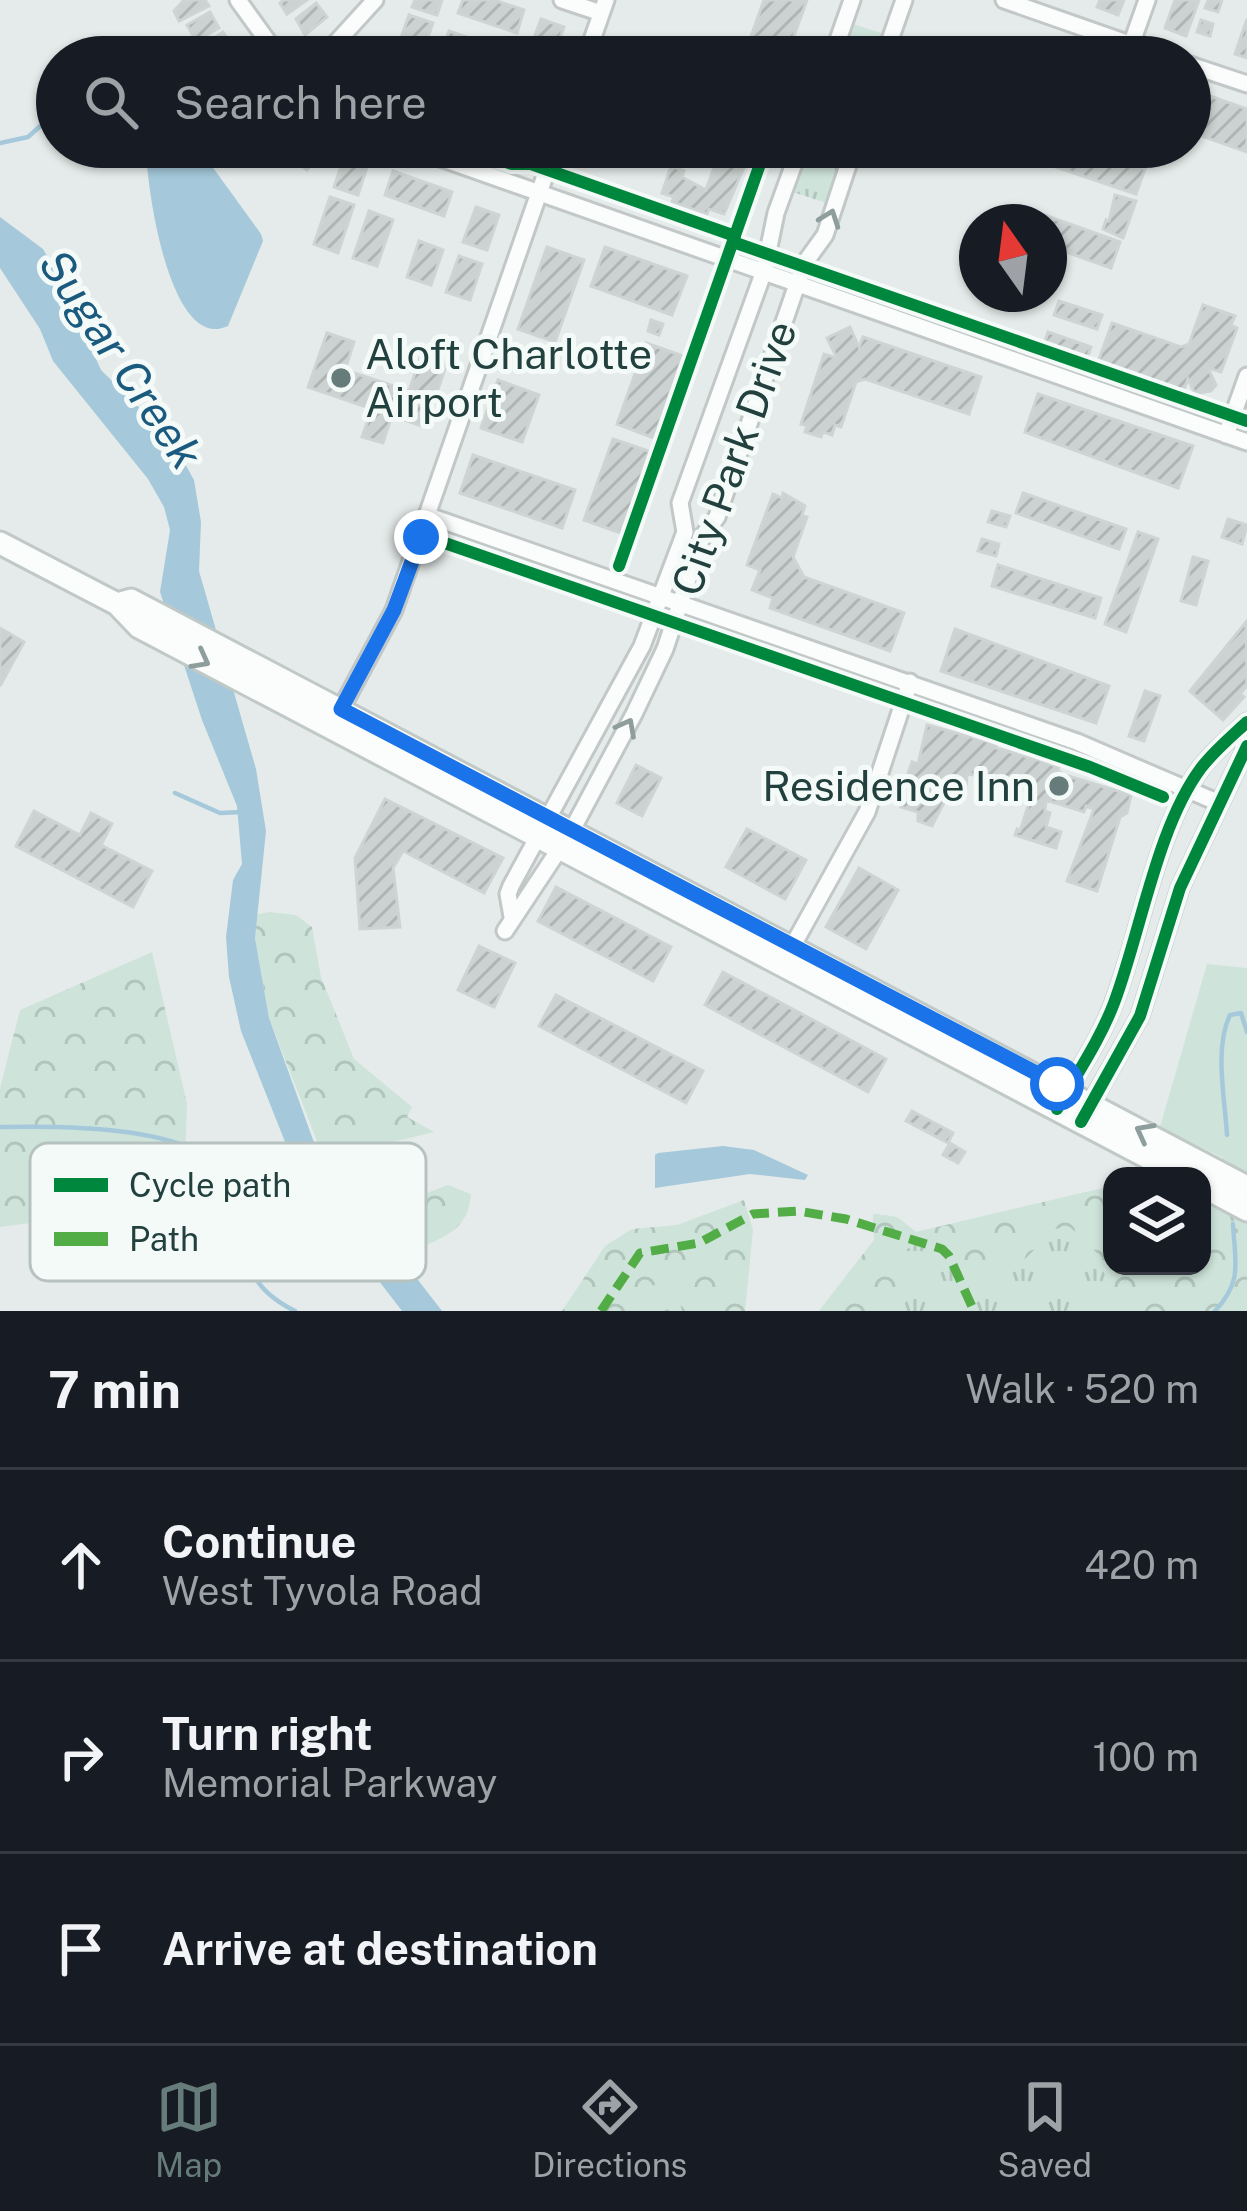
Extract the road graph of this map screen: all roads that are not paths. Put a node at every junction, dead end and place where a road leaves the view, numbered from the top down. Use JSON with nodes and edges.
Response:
{"nodes":[{"id":1,"x":238,"y":0,"type":"edge"},
{"id":2,"x":375,"y":0,"type":"edge"},
{"id":3,"x":562,"y":0,"type":"edge"},
{"id":4,"x":852,"y":0,"type":"edge"},
{"id":5,"x":904,"y":0,"type":"edge"},
{"id":6,"x":1004,"y":0,"type":"edge"},
{"id":7,"x":1148,"y":0,"type":"edge"},
{"id":8,"x":604,"y":7,"type":"edge"},
{"id":9,"x":264,"y":36,"type":"edge"},
{"id":10,"x":342,"y":36,"type":"edge"},
{"id":11,"x":594,"y":36,"type":"edge"},
{"id":12,"x":839,"y":36,"type":"edge"},
{"id":13,"x":891,"y":36,"type":"edge"},
{"id":14,"x":1106,"y":36,"type":"edge"},
{"id":15,"x":1134,"y":36,"type":"edge"},
{"id":16,"x":1211,"y":72,"type":"edge"},
{"id":17,"x":1247,"y":84,"type":"edge"},
{"id":18,"x":467,"y":168,"type":"edge"},
{"id":19,"x":548,"y":168,"type":"edge"},
{"id":20,"x":792,"y":168,"type":"edge"},
{"id":21,"x":847,"y":168,"type":"edge"},
{"id":22,"x":539,"y":194,"type":"junction"},
{"id":23,"x":764,"y":271,"type":"junction"},
{"id":24,"x":797,"y":283,"type":"junction"},
{"id":25,"x":1247,"y":376,"type":"edge"},
{"id":26,"x":1226,"y":435,"type":"junction"},
{"id":27,"x":1247,"y":442,"type":"edge"},
{"id":28,"x":428,"y":516,"type":"junction"},
{"id":29,"x":2,"y":545,"type":"edge"},
{"id":30,"x":660,"y":598,"type":"junction"},
{"id":31,"x":124,"y":602,"type":"junction"},
{"id":32,"x":680,"y":606,"type":"junction"},
{"id":33,"x":910,"y":682,"type":"junction"},
{"id":34,"x":341,"y":709,"type":"junction"},
{"id":35,"x":1247,"y":722,"type":"edge"},
{"id":36,"x":1247,"y":746,"type":"edge"},
{"id":37,"x":1189,"y":789,"type":"junction"},
{"id":38,"x":1219,"y":803,"type":"junction"},
{"id":39,"x":542,"y":827,"type":"junction"},
{"id":40,"x":572,"y":830,"type":"junction"},
{"id":41,"x":558,"y":849,"type":"junction"},
{"id":42,"x":792,"y":947,"type":"junction"},
{"id":43,"x":1062,"y":1100,"type":"junction"},
{"id":44,"x":1086,"y":1113,"type":"junction"},
{"id":45,"x":1170,"y":1167,"type":"edge"},
{"id":46,"x":1247,"y":1187,"type":"edge"},
{"id":47,"x":1211,"y":1191,"type":"edge"},
{"id":48,"x":1247,"y":1210,"type":"edge"}],
"edges":[{"from":1,"to":9,"type":"street"},
{"from":2,"to":10,"type":"street"},
{"from":3,"to":8,"type":"street"},
{"from":4,"to":12,"type":"street"},
{"from":5,"to":13,"type":"street"},
{"from":6,"to":14,"type":"street"},
{"from":7,"to":15,"type":"street"},
{"from":8,"to":11,"type":"street"},
{"from":16,"to":17,"type":"street"},
{"from":18,"to":22,"type":"street"},
{"from":19,"to":22,"type":"street"},
{"from":20,"to":23,"type":"street","name":"City Park Drive"},
{"from":24,"to":21,"type":"street","name":"City Park Drive","one_way":true},
{"from":22,"to":23,"type":"street"},
{"from":22,"to":28,"type":"street"},
{"from":23,"to":24,"type":"street"},
{"from":23,"to":30,"type":"street","name":"City Park Drive"},
{"from":24,"to":26,"type":"street"},
{"from":24,"to":32,"type":"street","name":"City Park Drive"},
{"from":25,"to":26,"type":"street"},
{"from":26,"to":27,"type":"street"},
{"from":28,"to":30,"type":"street"},
{"from":28,"to":34,"type":"street"},
{"from":29,"to":31,"type":"main road"},
{"from":30,"to":32,"type":"street"},
{"from":30,"to":39,"type":"street","name":"City Park Drive"},
{"from":31,"to":34,"type":"main road"},
{"from":31,"to":39,"type":"main road","one_way":true},
{"from":32,"to":33,"type":"street"},
{"from":40,"to":32,"type":"street","name":"City Park Drive","one_way":true},
{"from":33,"to":37,"type":"street"},
{"from":33,"to":42,"type":"street"},
{"from":34,"to":39,"type":"main road"},
{"from":35,"to":37,"type":"street"},
{"from":36,"to":38,"type":"street"},
{"from":37,"to":38,"type":"street"},
{"from":37,"to":43,"type":"street"},
{"from":38,"to":44,"type":"street"},
{"from":39,"to":40,"type":"main road"},
{"from":39,"to":41,"type":"main road"},
{"from":39,"to":41,"type":"street","name":"City Park Drive"},
{"from":40,"to":41,"type":"street","name":"City Park Drive"},
{"from":40,"to":42,"type":"main road"},
{"from":41,"to":43,"type":"main road"},
{"from":42,"to":43,"type":"main road"},
{"from":43,"to":44,"type":"main road"},
{"from":44,"to":45,"type":"main road"},
{"from":46,"to":44,"type":"main road","one_way":true},
{"from":47,"to":48,"type":"main road"}]}
